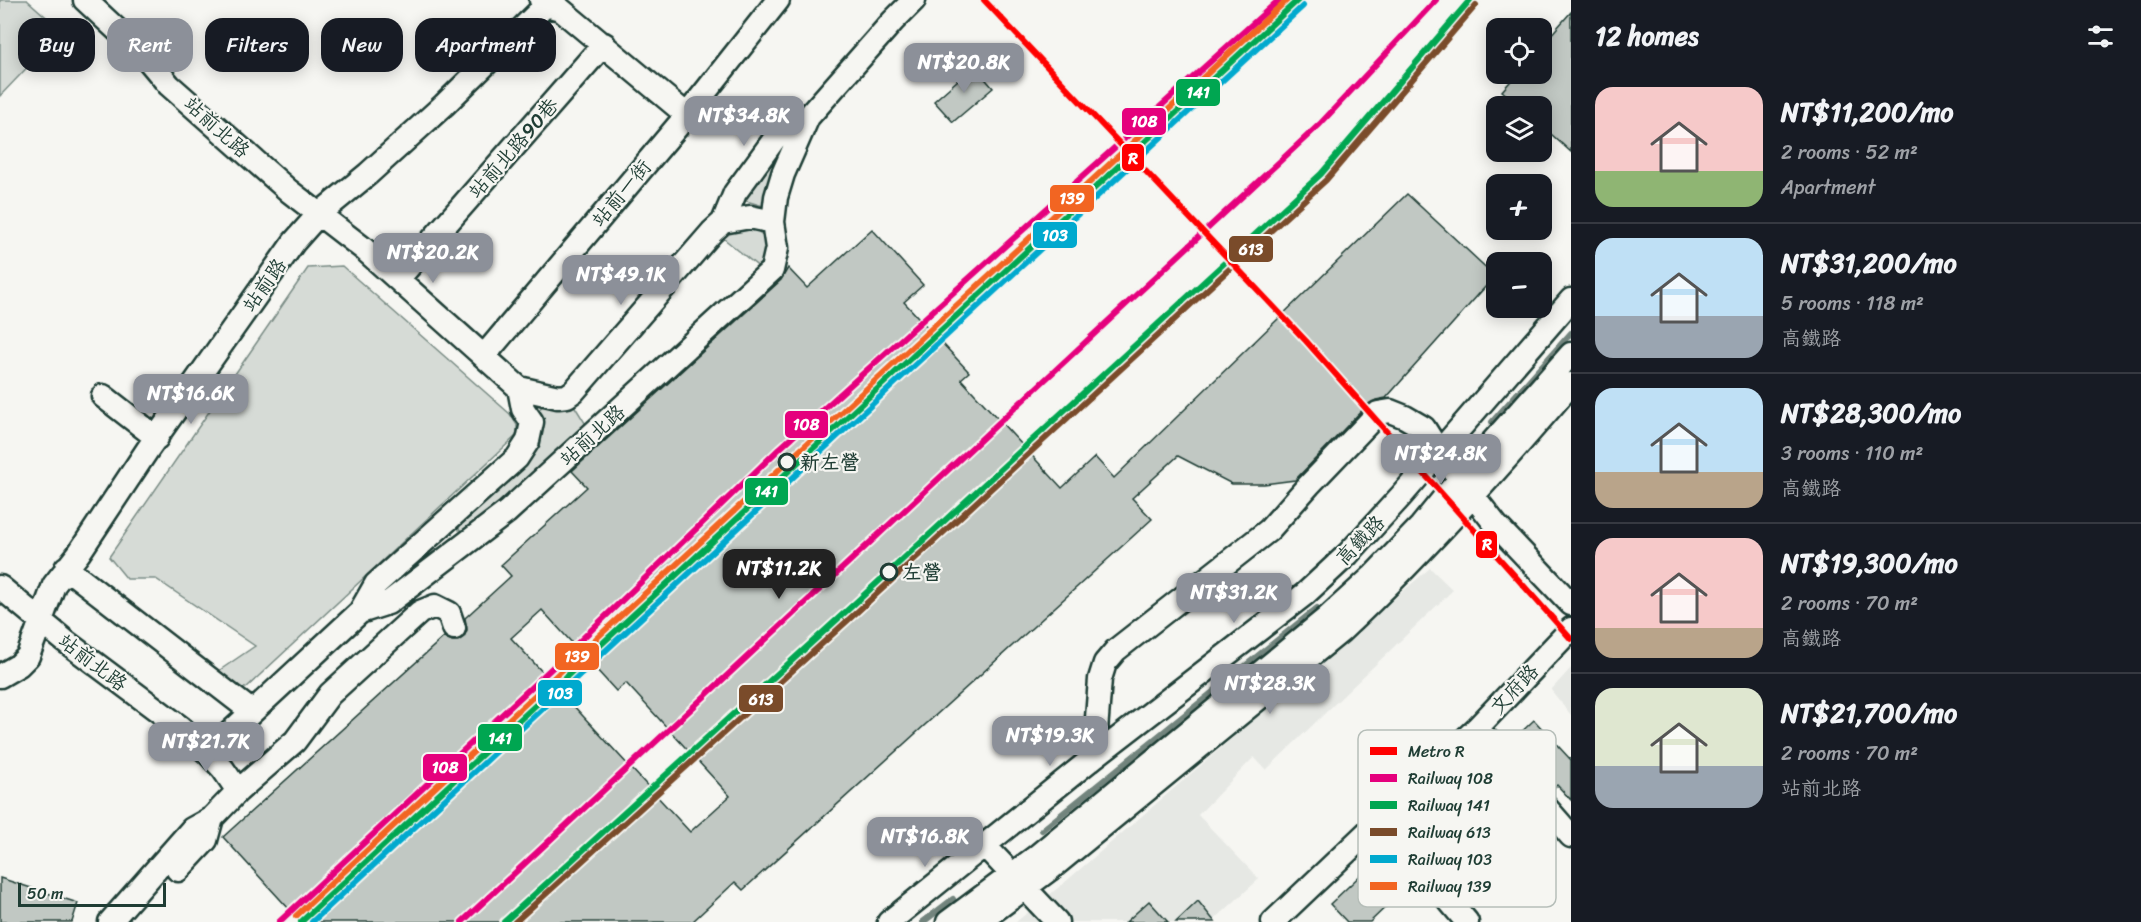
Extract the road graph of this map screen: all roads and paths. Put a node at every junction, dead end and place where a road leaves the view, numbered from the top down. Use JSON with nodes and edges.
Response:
{"nodes":[{"id":1,"x":85,"y":0,"type":"edge"},
{"id":2,"x":778,"y":0,"type":"edge"},
{"id":3,"x":914,"y":0,"type":"edge"},
{"id":4,"x":546,"y":2,"type":"edge"},
{"id":5,"x":604,"y":44,"type":"junction"},
{"id":6,"x":687,"y":115,"type":"junction"},
{"id":7,"x":808,"y":117,"type":"junction"},
{"id":8,"x":318,"y":214,"type":"junction"},
{"id":9,"x":723,"y":222,"type":"junction"},
{"id":10,"x":773,"y":222,"type":"junction"},
{"id":11,"x":398,"y":279,"type":"junction"},
{"id":12,"x":1571,"y":300,"type":"edge"},
{"id":13,"x":1571,"y":354,"type":"edge"},
{"id":14,"x":484,"y":356,"type":"junction"},
{"id":15,"x":1571,"y":384,"type":"edge"},
{"id":16,"x":519,"y":388,"type":"junction"},
{"id":17,"x":104,"y":396,"type":"dead end"},
{"id":18,"x":157,"y":438,"type":"junction"},
{"id":19,"x":1439,"y":452,"type":"junction"},
{"id":20,"x":1467,"y":486,"type":"junction"},
{"id":21,"x":66,"y":568,"type":"junction"},
{"id":22,"x":0,"y":587,"type":"edge"},
{"id":23,"x":1571,"y":604,"type":"edge"},
{"id":24,"x":360,"y":612,"type":"junction"},
{"id":25,"x":40,"y":621,"type":"junction"},
{"id":26,"x":454,"y":628,"type":"dead end"},
{"id":27,"x":1571,"y":629,"type":"edge"},
{"id":28,"x":0,"y":676,"type":"edge"},
{"id":29,"x":251,"y":711,"type":"junction"},
{"id":30,"x":1477,"y":728,"type":"edge"},
{"id":31,"x":208,"y":753,"type":"junction"},
{"id":32,"x":1094,"y":757,"type":"junction"},
{"id":33,"x":238,"y":791,"type":"junction"},
{"id":34,"x":212,"y":818,"type":"junction"},
{"id":35,"x":1556,"y":819,"type":"edge"},
{"id":36,"x":1571,"y":836,"type":"edge"},
{"id":37,"x":1358,"y":841,"type":"edge"},
{"id":38,"x":985,"y":846,"type":"junction"},
{"id":39,"x":178,"y":870,"type":"dead end"},
{"id":40,"x":1018,"y":881,"type":"junction"},
{"id":41,"x":1454,"y":907,"type":"edge"},
{"id":42,"x":1276,"y":921,"type":"edge"},
{"id":43,"x":110,"y":922,"type":"edge"},
{"id":44,"x":889,"y":922,"type":"edge"},
{"id":45,"x":948,"y":922,"type":"edge"},
{"id":46,"x":979,"y":922,"type":"edge"},
{"id":47,"x":1058,"y":922,"type":"edge"},
{"id":48,"x":1467,"y":922,"type":"edge"}],
"edges":[{"from":1,"to":8,"type":"street","name":"站前北路"},
{"from":2,"to":6,"type":"street","name":"站前一街"},
{"from":3,"to":7,"type":"street","name":"站前北路"},
{"from":4,"to":5,"type":"street"},
{"from":4,"to":8,"type":"street","name":"站前路"},
{"from":5,"to":6,"type":"street"},
{"from":5,"to":11,"type":"street","name":"站前北路90巷"},
{"from":6,"to":14,"type":"street","name":"站前一街"},
{"from":7,"to":9,"type":"street","name":"站前北路"},
{"from":7,"to":10,"type":"street","name":"站前北路"},
{"from":8,"to":11,"type":"street","name":"站前北路"},
{"from":8,"to":18,"type":"street","name":"站前路"},
{"from":9,"to":10,"type":"street"},
{"from":9,"to":16,"type":"street","name":"站前北路"},
{"from":10,"to":24,"type":"street","name":"站前北路"},
{"from":11,"to":14,"type":"street","name":"站前北路"},
{"from":12,"to":19,"type":"street","name":"高鐵路"},
{"from":13,"to":20,"type":"street","name":"高鐵路"},
{"from":14,"to":16,"type":"street","name":"站前北路"},
{"from":15,"to":20,"type":"street","name":"高鐵路"},
{"from":16,"to":24,"type":"street","name":"站前北路"},
{"from":17,"to":18,"type":"street"},
{"from":18,"to":21,"type":"street","name":"站前路"},
{"from":19,"to":20,"type":"street"},
{"from":19,"to":32,"type":"street","name":"高鐵路"},
{"from":19,"to":32,"type":"street"},
{"from":20,"to":23,"type":"street"},
{"from":20,"to":40,"type":"street","name":"高鐵路"},
{"from":21,"to":25,"type":"street","name":"站前路"},
{"from":21,"to":29,"type":"street"},
{"from":22,"to":25,"type":"street","name":"站前北路"},
{"from":24,"to":29,"type":"street","name":"站前北路"},
{"from":25,"to":28,"type":"street","name":"站前路"},
{"from":25,"to":31,"type":"street","name":"站前北路"},
{"from":26,"to":33,"type":"street"},
{"from":27,"to":30,"type":"street","name":"文府路"},
{"from":29,"to":31,"type":"street","name":"站前北路"},
{"from":31,"to":33,"type":"street"},
{"from":32,"to":38,"type":"street","name":"高鐵路"},
{"from":33,"to":34,"type":"street"},
{"from":34,"to":39,"type":"street"},
{"from":34,"to":43,"type":"street"},
{"from":35,"to":36,"type":"street"},
{"from":37,"to":42,"type":"street","name":"文府路"},
{"from":38,"to":40,"type":"street"},
{"from":38,"to":44,"type":"street","name":"高鐵路"},
{"from":40,"to":45,"type":"street","name":"高鐵路"},
{"from":40,"to":46,"type":"street","name":"高鐵路"},
{"from":40,"to":47,"type":"street"},
{"from":41,"to":48,"type":"street"}]}
